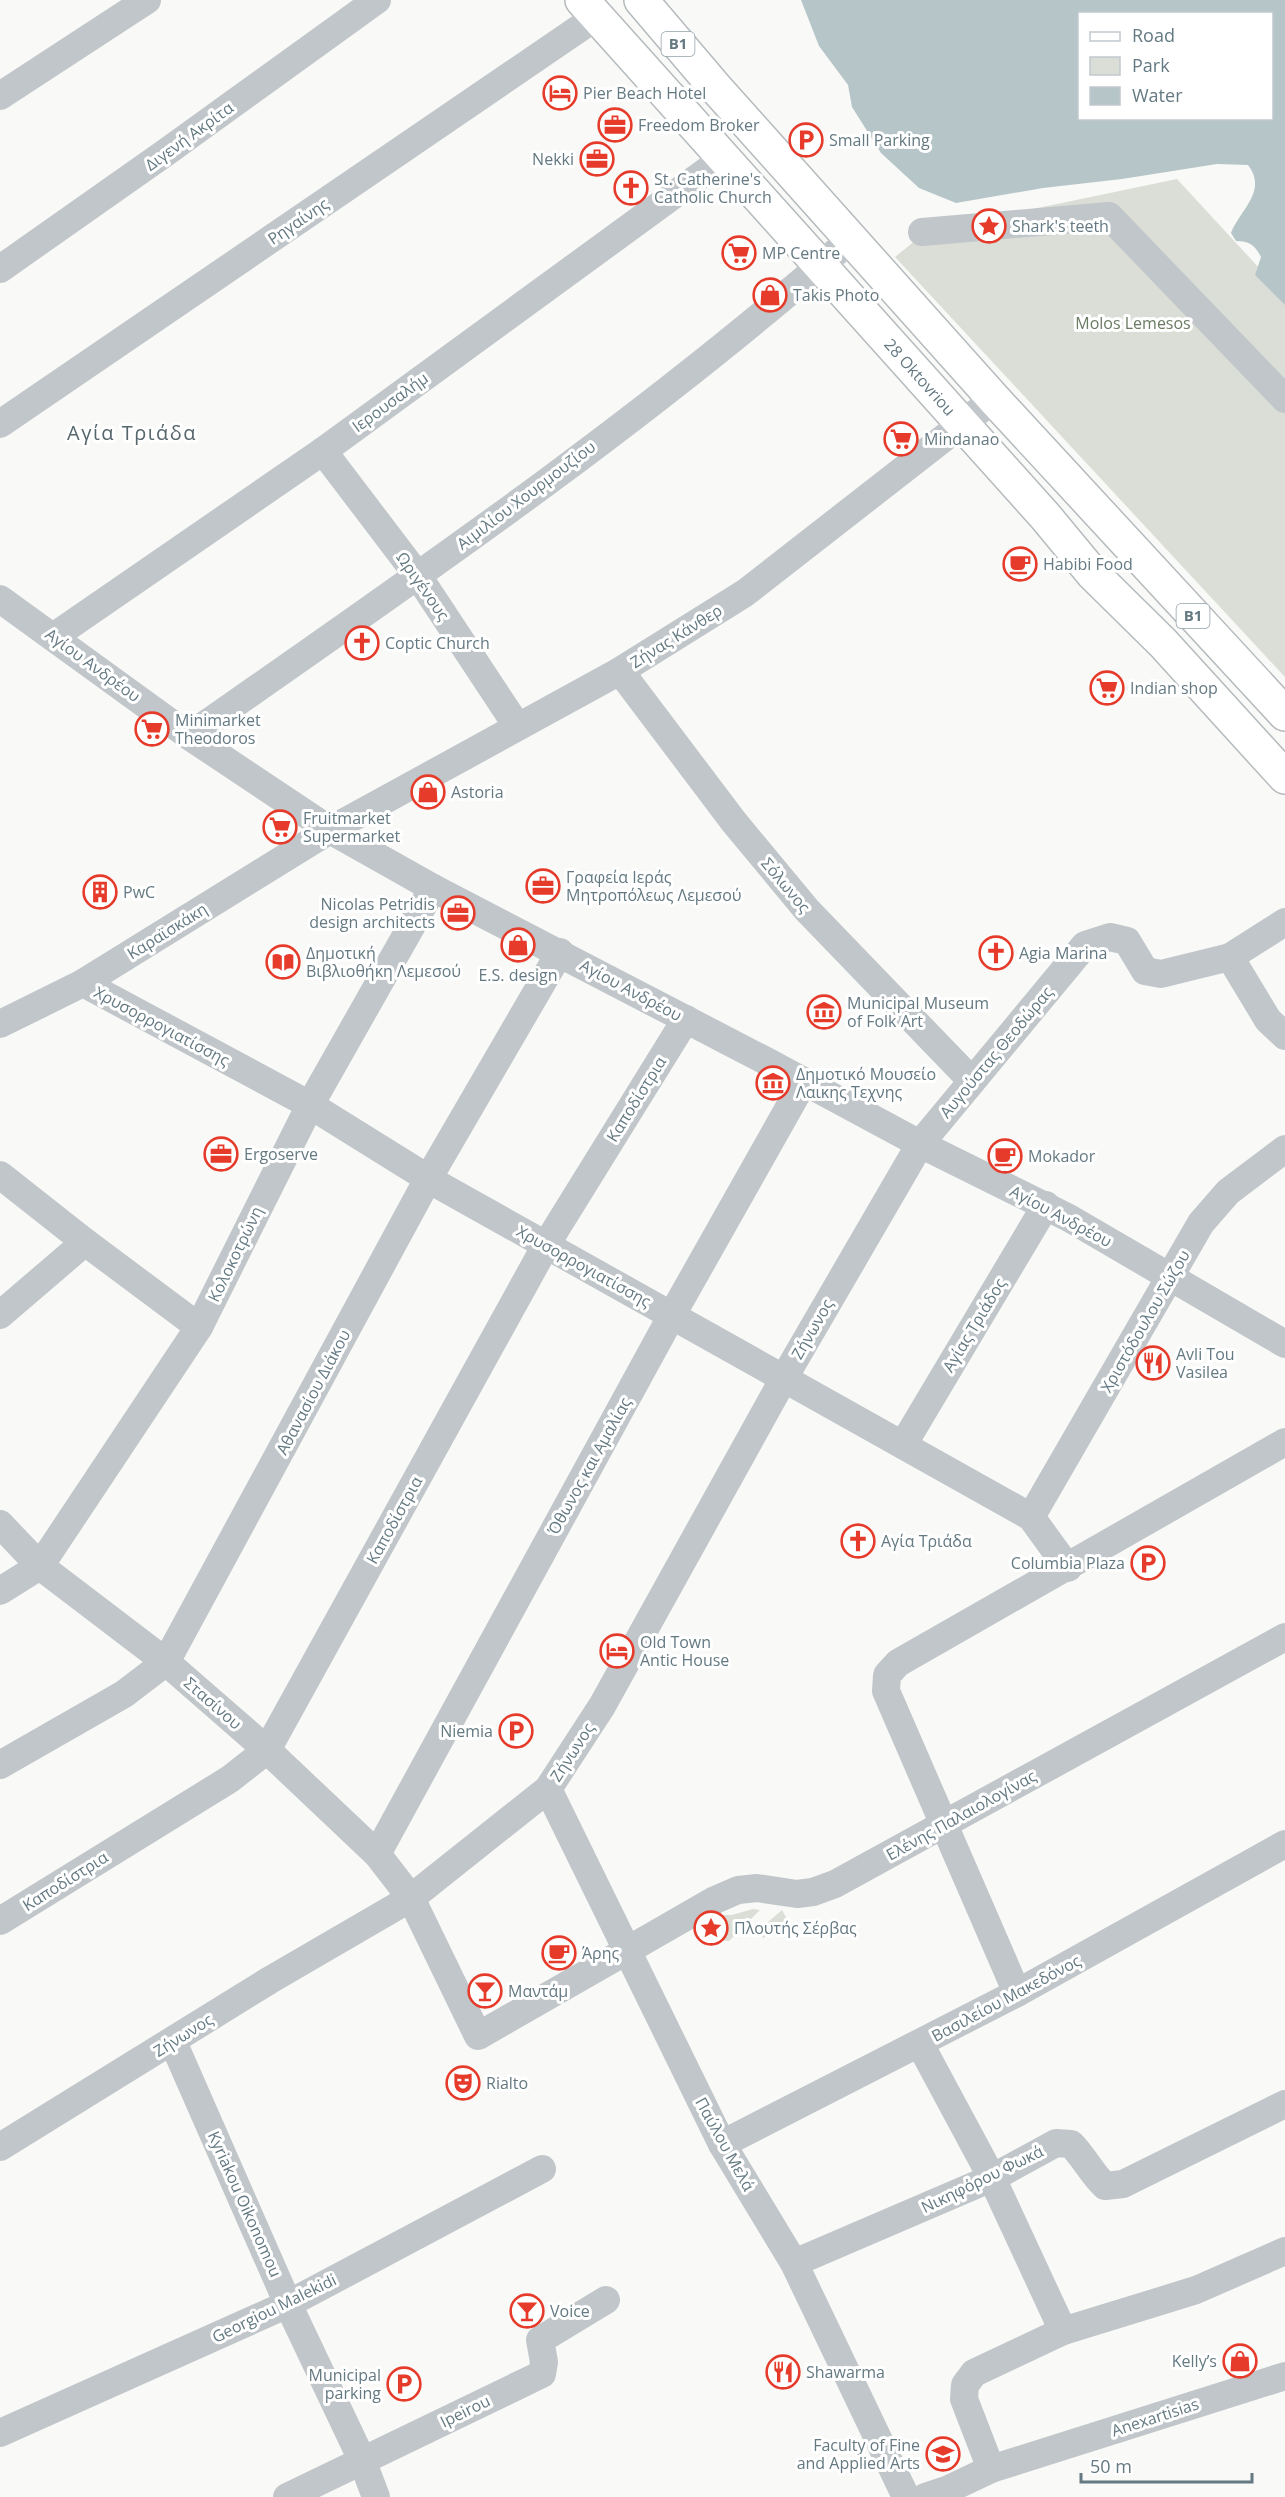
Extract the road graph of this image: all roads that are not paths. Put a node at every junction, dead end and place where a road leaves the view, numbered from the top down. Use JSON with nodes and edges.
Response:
{"nodes":[{"id":1,"x":147,"y":0,"type":"edge"},
{"id":2,"x":377,"y":0,"type":"edge"},
{"id":3,"x":641,"y":0,"type":"edge"},
{"id":4,"x":589,"y":9,"type":"edge"},
{"id":5,"x":0,"y":96,"type":"edge"},
{"id":6,"x":723,"y":159,"type":"junction"},
{"id":7,"x":922,"y":232,"type":"dead end"},
{"id":8,"x":851,"y":239,"type":"junction"},
{"id":9,"x":821,"y":266,"type":"junction"},
{"id":10,"x":0,"y":269,"type":"edge"},
{"id":11,"x":994,"y":399,"type":"junction"},
{"id":12,"x":1285,"y":399,"type":"edge"},
{"id":13,"x":962,"y":423,"type":"junction"},
{"id":14,"x":0,"y":424,"type":"edge"},
{"id":15,"x":322,"y":451,"type":"junction"},
{"id":16,"x":418,"y":576,"type":"junction"},
{"id":17,"x":0,"y":599,"type":"edge"},
{"id":18,"x":53,"y":638,"type":"junction"},
{"id":19,"x":620,"y":671,"type":"junction"},
{"id":20,"x":1285,"y":714,"type":"edge"},
{"id":21,"x":517,"y":726,"type":"junction"},
{"id":22,"x":189,"y":735,"type":"junction"},
{"id":23,"x":1285,"y":777,"type":"edge"},
{"id":24,"x":330,"y":830,"type":"junction"},
{"id":25,"x":433,"y":888,"type":"junction"},
{"id":26,"x":1285,"y":922,"type":"edge"},
{"id":27,"x":560,"y":952,"type":"junction"},
{"id":28,"x":1230,"y":957,"type":"junction"},
{"id":29,"x":83,"y":983,"type":"junction"},
{"id":30,"x":686,"y":1019,"type":"junction"},
{"id":31,"x":0,"y":1024,"type":"edge"},
{"id":32,"x":1285,"y":1036,"type":"edge"},
{"id":33,"x":804,"y":1081,"type":"junction"},
{"id":34,"x":972,"y":1081,"type":"junction"},
{"id":35,"x":309,"y":1105,"type":"junction"},
{"id":36,"x":920,"y":1144,"type":"junction"},
{"id":37,"x":1285,"y":1149,"type":"edge"},
{"id":38,"x":0,"y":1175,"type":"edge"},
{"id":39,"x":428,"y":1179,"type":"junction"},
{"id":40,"x":1046,"y":1205,"type":"junction"},
{"id":41,"x":85,"y":1242,"type":"junction"},
{"id":42,"x":546,"y":1245,"type":"junction"},
{"id":43,"x":1170,"y":1277,"type":"junction"},
{"id":44,"x":0,"y":1315,"type":"edge"},
{"id":45,"x":672,"y":1315,"type":"junction"},
{"id":46,"x":199,"y":1327,"type":"junction"},
{"id":47,"x":1285,"y":1344,"type":"edge"},
{"id":48,"x":784,"y":1378,"type":"junction"},
{"id":49,"x":1285,"y":1442,"type":"edge"},
{"id":50,"x":903,"y":1445,"type":"junction"},
{"id":51,"x":1031,"y":1516,"type":"junction"},
{"id":52,"x":0,"y":1524,"type":"edge"},
{"id":53,"x":40,"y":1566,"type":"junction"},
{"id":54,"x":1068,"y":1568,"type":"junction"},
{"id":55,"x":0,"y":1591,"type":"edge"},
{"id":56,"x":1285,"y":1637,"type":"edge"},
{"id":57,"x":166,"y":1662,"type":"junction"},
{"id":58,"x":267,"y":1750,"type":"junction"},
{"id":59,"x":0,"y":1765,"type":"edge"},
{"id":60,"x":548,"y":1789,"type":"junction"},
{"id":61,"x":944,"y":1824,"type":"junction"},
{"id":62,"x":1285,"y":1844,"type":"edge"},
{"id":63,"x":377,"y":1854,"type":"junction"},
{"id":64,"x":411,"y":1898,"type":"junction"},
{"id":65,"x":0,"y":1921,"type":"edge"},
{"id":66,"x":626,"y":1951,"type":"junction"},
{"id":67,"x":1017,"y":1993,"type":"junction"},
{"id":68,"x":478,"y":2036,"type":"joint"},
{"id":69,"x":173,"y":2042,"type":"junction"},
{"id":70,"x":920,"y":2044,"type":"junction"},
{"id":71,"x":1285,"y":2104,"type":"edge"},
{"id":72,"x":722,"y":2144,"type":"junction"},
{"id":73,"x":0,"y":2147,"type":"edge"},
{"id":74,"x":542,"y":2169,"type":"dead end"},
{"id":75,"x":992,"y":2178,"type":"junction"},
{"id":76,"x":1285,"y":2251,"type":"edge"},
{"id":77,"x":794,"y":2263,"type":"junction"},
{"id":78,"x":606,"y":2300,"type":"dead end"},
{"id":79,"x":288,"y":2304,"type":"junction"},
{"id":80,"x":1063,"y":2331,"type":"junction"},
{"id":81,"x":1285,"y":2376,"type":"edge"},
{"id":82,"x":0,"y":2433,"type":"edge"},
{"id":83,"x":362,"y":2460,"type":"junction"},
{"id":84,"x":991,"y":2469,"type":"junction"},
{"id":85,"x":942,"y":2494,"type":"edge"},
{"id":86,"x":287,"y":2497,"type":"edge"},
{"id":87,"x":376,"y":2497,"type":"edge"},
{"id":88,"x":906,"y":2497,"type":"edge"}],
"edges":[{"from":1,"to":5,"type":"street"},
{"from":2,"to":10,"type":"street","name":"Διγενή Ακρίτα"},
{"from":3,"to":8,"type":"main road","number":"B1"},
{"from":4,"to":6,"type":"main road","name":"28 Oktovriou","number":"B1"},
{"from":4,"to":14,"type":"street","name":"Ρηγαίνης"},
{"from":6,"to":9,"type":"main road","name":"28 Oktovriou","number":"B1"},
{"from":6,"to":15,"type":"street","name":"Ιερουσαλήμ"},
{"from":7,"to":12,"type":"street"},
{"from":8,"to":9,"type":"street","name":"Αιμιλίου Χουρμουζίου"},
{"from":8,"to":11,"type":"main road","number":"B1"},
{"from":9,"to":13,"type":"main road","name":"28 Oktovriou","number":"B1"},
{"from":9,"to":16,"type":"street","name":"Αιμιλίου Χουρμουζίου"},
{"from":11,"to":13,"type":"street","name":"Ζήνας Κάνθερ"},
{"from":11,"to":20,"type":"main road","number":"B1"},
{"from":13,"to":19,"type":"street","name":"Ζήνας Κάνθερ"},
{"from":13,"to":23,"type":"main road","name":"28 Oktovriou","number":"B1"},
{"from":15,"to":16,"type":"street","name":"Ωριγένους"},
{"from":15,"to":18,"type":"street","name":"Ιερουσαλήμ"},
{"from":16,"to":21,"type":"street","name":"Ωριγένους"},
{"from":16,"to":22,"type":"street","name":"Αιμιλίου Χουρμουζίου"},
{"from":17,"to":18,"type":"street","name":"Αγίου Ανδρέου"},
{"from":18,"to":22,"type":"street","name":"Αγίου Ανδρέου"},
{"from":19,"to":21,"type":"street","name":"Ζήνας Κάνθερ"},
{"from":19,"to":34,"type":"street","name":"Σόλωνος"},
{"from":21,"to":24,"type":"street","name":"Ζήνας Κάνθερ"},
{"from":22,"to":24,"type":"street","name":"Αγίου Ανδρέου"},
{"from":24,"to":25,"type":"street","name":"Αγίου Ανδρέου"},
{"from":24,"to":29,"type":"street","name":"Καραϊσκάκη"},
{"from":25,"to":27,"type":"street","name":"Αγίου Ανδρέου"},
{"from":25,"to":35,"type":"street","name":"Κολοκοτρώνη"},
{"from":26,"to":28,"type":"street","name":"Αυγούστας Θεοδώρας"},
{"from":27,"to":30,"type":"street","name":"Αγίου Ανδρέου"},
{"from":27,"to":39,"type":"street","name":"Αθανασίου Διάκου"},
{"from":28,"to":32,"type":"street"},
{"from":28,"to":34,"type":"street","name":"Αυγούστας Θεοδώρας"},
{"from":29,"to":31,"type":"street","name":"Καραϊσκάκη"},
{"from":29,"to":35,"type":"street","name":"Χρυσορρογιατίσσης"},
{"from":30,"to":33,"type":"street","name":"Αγίου Ανδρέου"},
{"from":30,"to":42,"type":"street","name":"Καποδίστρια"},
{"from":33,"to":36,"type":"street","name":"Αγίου Ανδρέου"},
{"from":33,"to":45,"type":"street","name":"Όθωνος και Αμαλίας"},
{"from":34,"to":36,"type":"street","name":"Αυγούστας Θεοδώρας"},
{"from":35,"to":39,"type":"street","name":"Χρυσορρογιατίσσης"},
{"from":35,"to":46,"type":"street","name":"Κολοκοτρώνη"},
{"from":36,"to":40,"type":"street","name":"Αγίου Ανδρέου"},
{"from":36,"to":48,"type":"street","name":"Ζήνωνος"},
{"from":37,"to":43,"type":"street","name":"Χριστόδουλου Σώζου"},
{"from":38,"to":41,"type":"street"},
{"from":39,"to":42,"type":"street","name":"Χρυσορρογιατίσσης"},
{"from":39,"to":57,"type":"street","name":"Αθανασίου Διάκου"},
{"from":40,"to":43,"type":"street","name":"Αγίου Ανδρέου"},
{"from":40,"to":50,"type":"street","name":"Αγίας Τριάδος"},
{"from":41,"to":44,"type":"street"},
{"from":41,"to":46,"type":"street"},
{"from":42,"to":45,"type":"street","name":"Χρυσορρογιατίσσης"},
{"from":42,"to":58,"type":"street","name":"Καποδίστρια"},
{"from":43,"to":47,"type":"street","name":"Αγίου Ανδρέου"},
{"from":43,"to":51,"type":"street","name":"Χριστόδουλου Σώζου"},
{"from":45,"to":48,"type":"street","name":"Χρυσορρογιατίσσης"},
{"from":45,"to":63,"type":"street","name":"Όθωνος και Αμαλίας"},
{"from":46,"to":53,"type":"street","name":"Κολοκοτρώνη"},
{"from":48,"to":50,"type":"street","name":"Χρυσορρογιατίσσης"},
{"from":48,"to":60,"type":"street","name":"Ζήνωνος"},
{"from":49,"to":54,"type":"street"},
{"from":50,"to":51,"type":"street","name":"Χρυσορρογιατίσσης"},
{"from":51,"to":54,"type":"street","name":"Χρυσορρογιατίσσης"},
{"from":52,"to":53,"type":"street","name":"Στασίνου"},
{"from":53,"to":55,"type":"street","name":"Κολοκοτρώνη"},
{"from":53,"to":57,"type":"street","name":"Στασίνου"},
{"from":54,"to":61,"type":"street"},
{"from":56,"to":61,"type":"street","name":"Ελένης Παλαιολογίνας"},
{"from":57,"to":58,"type":"street","name":"Στασίνου"},
{"from":57,"to":59,"type":"street","name":"Αθανασίου Διάκου"},
{"from":58,"to":63,"type":"street","name":"Στασίνου"},
{"from":58,"to":65,"type":"street","name":"Καποδίστρια"},
{"from":60,"to":64,"type":"street","name":"Ζήνωνος"},
{"from":60,"to":66,"type":"street","name":"Παύλου Μελά"},
{"from":61,"to":66,"type":"street","name":"Ελένης Παλαιολογίνας"},
{"from":61,"to":67,"type":"street"},
{"from":62,"to":67,"type":"street","name":"Βασιλείου Μακεδόνος"},
{"from":63,"to":64,"type":"street","name":"Στασίνου"},
{"from":64,"to":68,"type":"street","name":"Στασίνου"},
{"from":64,"to":69,"type":"street","name":"Ζήνωνος"},
{"from":66,"to":68,"type":"street","name":"Ελένης Παλαιολογίνας"},
{"from":66,"to":72,"type":"street","name":"Παύλου Μελά"},
{"from":67,"to":70,"type":"street","name":"Βασιλείου Μακεδόνος"},
{"from":69,"to":73,"type":"street","name":"Ζήνωνος"},
{"from":69,"to":79,"type":"street","name":"Kyriakou Oikonomou"},
{"from":70,"to":72,"type":"street","name":"Βασιλείου Μακεδόνος"},
{"from":70,"to":75,"type":"street"},
{"from":71,"to":75,"type":"street","name":"Νικηφόρου Φωκά"},
{"from":72,"to":77,"type":"street","name":"Παύλου Μελά"},
{"from":74,"to":79,"type":"street","name":"Georgiou Malekidi"},
{"from":75,"to":77,"type":"street","name":"Νικηφόρου Φωκά"},
{"from":75,"to":80,"type":"street"},
{"from":76,"to":80,"type":"street"},
{"from":77,"to":88,"type":"street","name":"Παύλου Μελά"},
{"from":78,"to":83,"type":"street","name":"Ipeirou"},
{"from":79,"to":82,"type":"street","name":"Georgiou Malekidi"},
{"from":79,"to":83,"type":"street","name":"Kyriakou Oikonomou"},
{"from":80,"to":84,"type":"street"},
{"from":81,"to":84,"type":"street","name":"Anexartisias"},
{"from":83,"to":86,"type":"street","name":"Ipeirou"},
{"from":83,"to":87,"type":"street","name":"Kyriakou Oikonomou"},
{"from":84,"to":85,"type":"street","name":"Anexartisias"}]}
